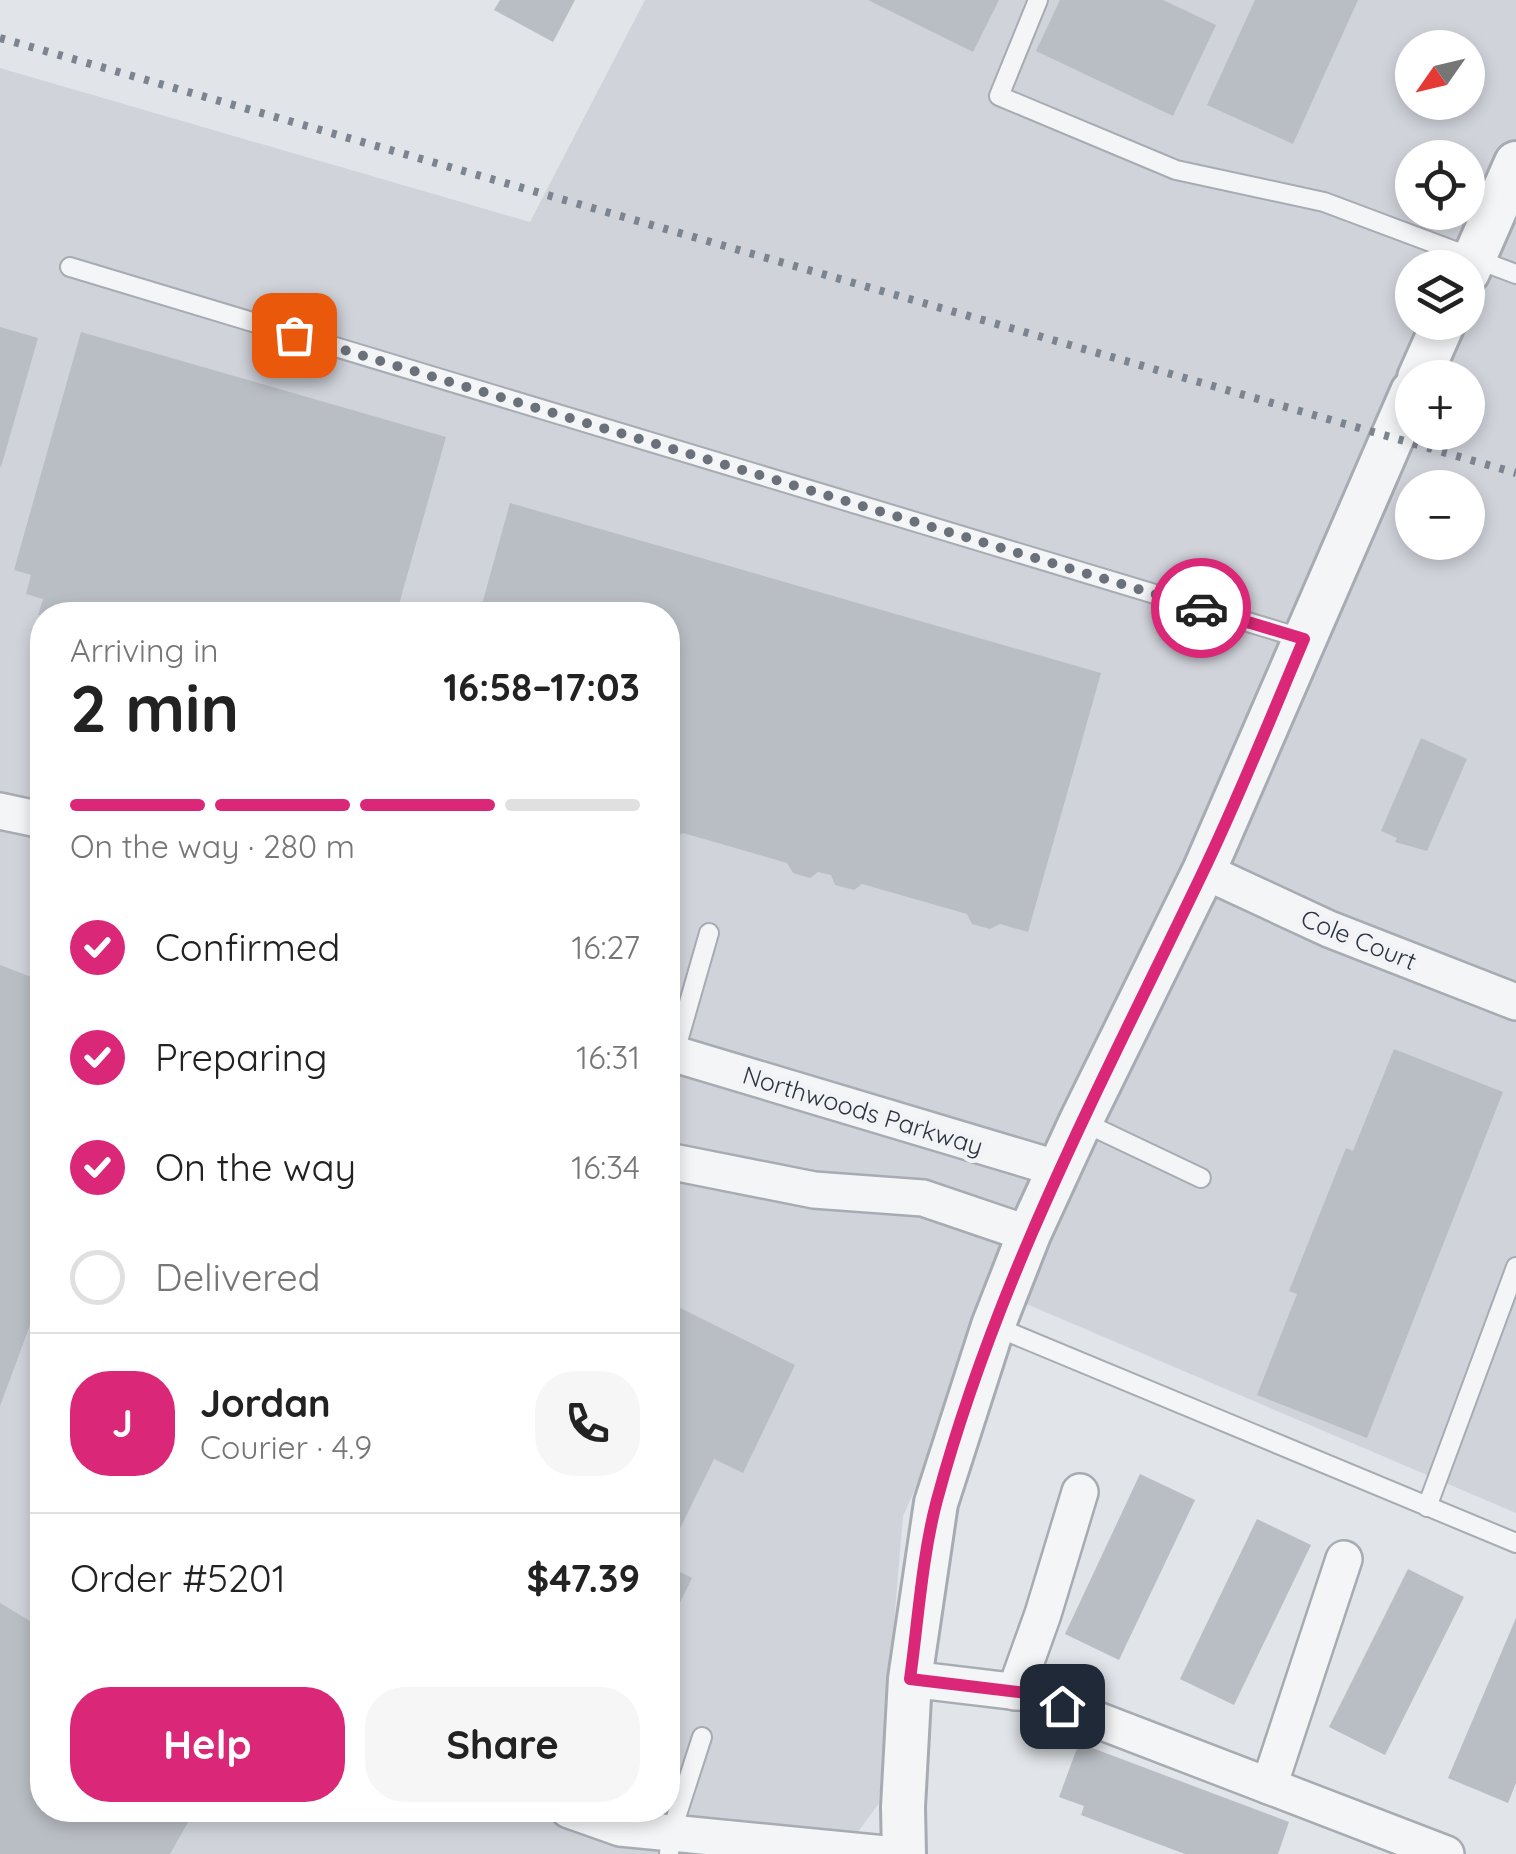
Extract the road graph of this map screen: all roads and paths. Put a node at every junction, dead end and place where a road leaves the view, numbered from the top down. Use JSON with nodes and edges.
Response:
{"nodes":[{"id":1,"x":1038,"y":0,"type":"edge"},
{"id":2,"x":1516,"y":164,"type":"edge"},
{"id":3,"x":1438,"y":250,"type":"edge"},
{"id":4,"x":1477,"y":250,"type":"edge"},
{"id":5,"x":70,"y":267,"type":"dead end"},
{"id":6,"x":1485,"y":267,"type":"edge"},
{"id":7,"x":1516,"y":274,"type":"edge"},
{"id":8,"x":1395,"y":431,"type":"edge"},
{"id":9,"x":1304,"y":639,"type":"junction"},
{"id":10,"x":0,"y":811,"type":"edge"},
{"id":11,"x":30,"y":817,"type":"edge"},
{"id":12,"x":1204,"y":871,"type":"junction"},
{"id":13,"x":709,"y":933,"type":"dead end"},
{"id":14,"x":1516,"y":1002,"type":"edge"},
{"id":15,"x":680,"y":1028,"type":"edge"},
{"id":16,"x":680,"y":1064,"type":"edge"},
{"id":17,"x":1080,"y":1121,"type":"junction"},
{"id":18,"x":680,"y":1163,"type":"edge"},
{"id":19,"x":1059,"y":1169,"type":"junction"},
{"id":20,"x":1201,"y":1178,"type":"dead end"},
{"id":21,"x":1029,"y":1234,"type":"junction"},
{"id":22,"x":1516,"y":1266,"type":"edge"},
{"id":23,"x":993,"y":1326,"type":"junction"},
{"id":24,"x":1080,"y":1492,"type":"dead end"},
{"id":25,"x":1427,"y":1506,"type":"junction"},
{"id":26,"x":1516,"y":1543,"type":"edge"},
{"id":27,"x":1344,"y":1559,"type":"dead end"},
{"id":28,"x":910,"y":1679,"type":"junction"},
{"id":29,"x":1015,"y":1692,"type":"junction"},
{"id":30,"x":702,"y":1738,"type":"dead end"},
{"id":31,"x":1269,"y":1786,"type":"junction"},
{"id":32,"x":680,"y":1811,"type":"edge"},
{"id":33,"x":603,"y":1822,"type":"edge"},
{"id":34,"x":670,"y":1844,"type":"edge"},
{"id":35,"x":885,"y":1854,"type":"edge"},
{"id":36,"x":904,"y":1854,"type":"edge"},
{"id":37,"x":1446,"y":1854,"type":"edge"}],
"edges":[{"from":1,"to":3,"type":"lane"},
{"from":2,"to":4,"type":"street"},
{"from":5,"to":9,"type":"lane"},
{"from":6,"to":7,"type":"lane"},
{"from":8,"to":9,"type":"street"},
{"from":9,"to":12,"type":"street"},
{"from":10,"to":11,"type":"street"},
{"from":12,"to":14,"type":"street","name":"Cole Court"},
{"from":12,"to":17,"type":"street"},
{"from":13,"to":15,"type":"lane"},
{"from":16,"to":19,"type":"street","name":"Northwoods Parkway"},
{"from":17,"to":19,"type":"street"},
{"from":17,"to":20,"type":"lane"},
{"from":18,"to":21,"type":"street"},
{"from":19,"to":21,"type":"street"},
{"from":21,"to":23,"type":"street"},
{"from":22,"to":25,"type":"lane"},
{"from":23,"to":25,"type":"lane"},
{"from":23,"to":28,"type":"street"},
{"from":24,"to":29,"type":"street"},
{"from":25,"to":26,"type":"lane"},
{"from":27,"to":31,"type":"street"},
{"from":28,"to":29,"type":"street"},
{"from":28,"to":36,"type":"street"},
{"from":29,"to":31,"type":"street"},
{"from":30,"to":32,"type":"lane"},
{"from":31,"to":37,"type":"street"},
{"from":33,"to":34,"type":"street"},
{"from":34,"to":35,"type":"street"}]}
